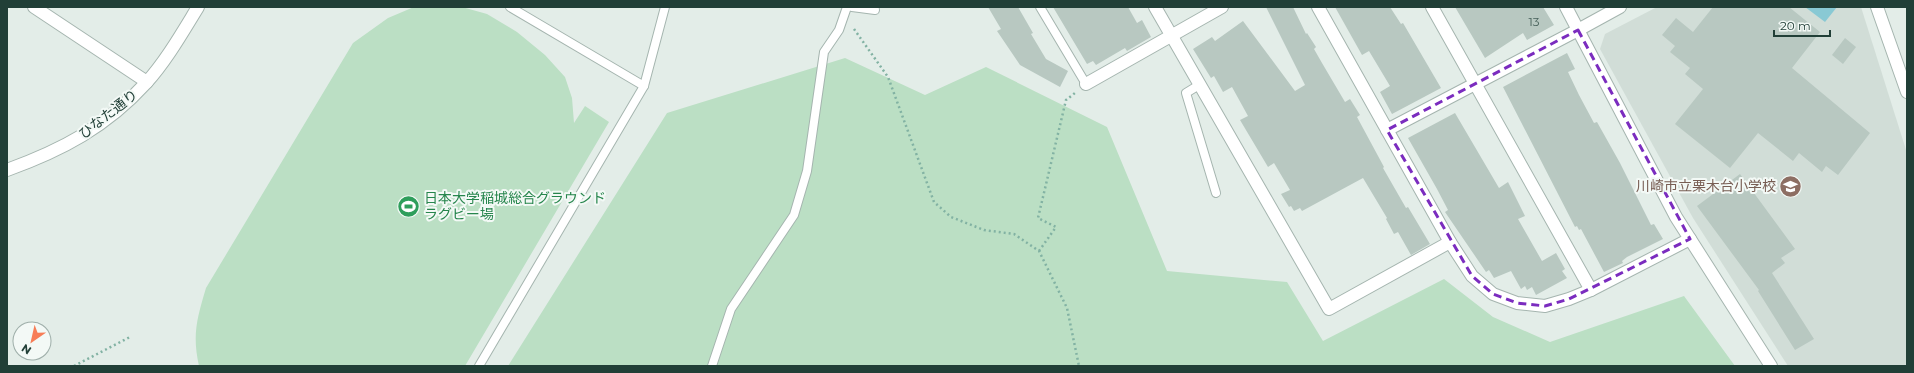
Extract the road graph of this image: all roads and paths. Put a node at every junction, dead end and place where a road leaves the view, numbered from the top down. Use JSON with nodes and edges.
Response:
{"nodes":[{"id":1,"x":34,"y":7,"type":"edge"},
{"id":2,"x":198,"y":7,"type":"edge"},
{"id":3,"x":510,"y":7,"type":"edge"},
{"id":4,"x":665,"y":7,"type":"edge"},
{"id":5,"x":847,"y":7,"type":"edge"},
{"id":6,"x":852,"y":7,"type":"edge"},
{"id":7,"x":1040,"y":7,"type":"edge"},
{"id":8,"x":1154,"y":7,"type":"edge"},
{"id":9,"x":1222,"y":7,"type":"edge"},
{"id":10,"x":1318,"y":7,"type":"edge"},
{"id":11,"x":1432,"y":7,"type":"edge"},
{"id":12,"x":1566,"y":7,"type":"edge"},
{"id":13,"x":1620,"y":7,"type":"edge"},
{"id":14,"x":1877,"y":7,"type":"edge"},
{"id":15,"x":875,"y":10,"type":"dead end"},
{"id":16,"x":844,"y":15,"type":"junction"},
{"id":17,"x":1578,"y":30,"type":"junction"},
{"id":18,"x":1171,"y":36,"type":"junction"},
{"id":19,"x":147,"y":82,"type":"junction"},
{"id":20,"x":1475,"y":83,"type":"junction"},
{"id":21,"x":1086,"y":84,"type":"junction"},
{"id":22,"x":1199,"y":85,"type":"junction"},
{"id":23,"x":644,"y":86,"type":"junction"},
{"id":24,"x":1907,"y":92,"type":"edge"},
{"id":25,"x":1387,"y":130,"type":"junction"},
{"id":26,"x":7,"y":170,"type":"edge"},
{"id":27,"x":1216,"y":193,"type":"dead end"},
{"id":28,"x":1690,"y":239,"type":"junction"},
{"id":29,"x":1450,"y":242,"type":"junction"},
{"id":30,"x":1039,"y":251,"type":"junction"},
{"id":31,"x":1591,"y":290,"type":"junction"},
{"id":32,"x":130,"y":337,"type":"dead end"},
{"id":33,"x":74,"y":366,"type":"edge"},
{"id":34,"x":479,"y":366,"type":"edge"},
{"id":35,"x":712,"y":366,"type":"edge"},
{"id":36,"x":1079,"y":366,"type":"edge"},
{"id":37,"x":1771,"y":366,"type":"edge"}],
"edges":[{"from":1,"to":19,"type":"street"},
{"from":2,"to":19,"type":"street","name":"ひなた通り"},
{"from":3,"to":23,"type":"lane"},
{"from":4,"to":23,"type":"lane"},
{"from":5,"to":16,"type":"lane"},
{"from":6,"to":15,"type":"lane"},
{"from":7,"to":21,"type":"lane"},
{"from":8,"to":18,"type":"street"},
{"from":9,"to":18,"type":"street"},
{"from":10,"to":25,"type":"street"},
{"from":11,"to":20,"type":"street"},
{"from":12,"to":17,"type":"street"},
{"from":13,"to":17,"type":"street"},
{"from":14,"to":24,"type":"street"},
{"from":16,"to":30,"type":"path"},
{"from":16,"to":35,"type":"lane"},
{"from":17,"to":20,"type":"street"},
{"from":17,"to":28,"type":"street"},
{"from":18,"to":21,"type":"street"},
{"from":18,"to":22,"type":"street"},
{"from":19,"to":26,"type":"street","name":"ひなた通り"},
{"from":20,"to":25,"type":"street"},
{"from":20,"to":31,"type":"street"},
{"from":21,"to":30,"type":"path"},
{"from":22,"to":27,"type":"lane"},
{"from":22,"to":29,"type":"street"},
{"from":23,"to":34,"type":"lane"},
{"from":25,"to":29,"type":"street"},
{"from":28,"to":31,"type":"street"},
{"from":28,"to":37,"type":"street"},
{"from":29,"to":31,"type":"street"},
{"from":30,"to":36,"type":"path"},
{"from":32,"to":33,"type":"path"}]}
